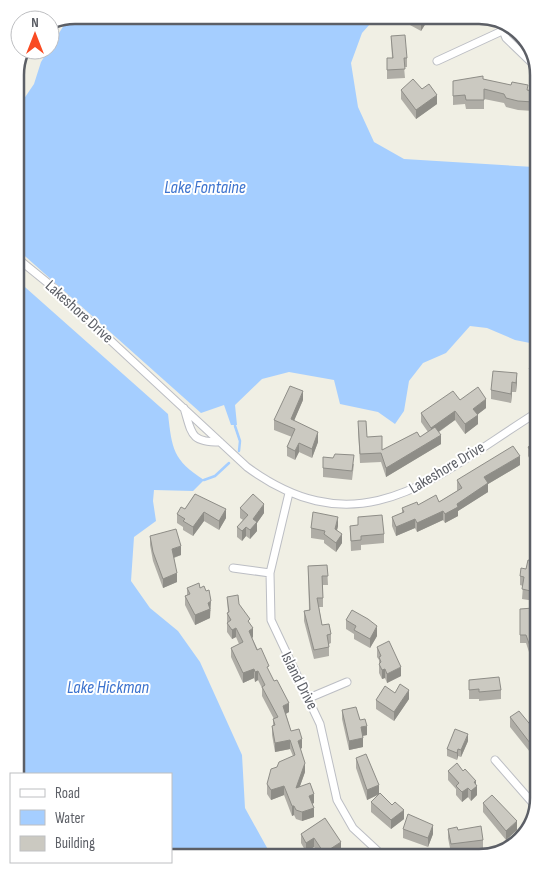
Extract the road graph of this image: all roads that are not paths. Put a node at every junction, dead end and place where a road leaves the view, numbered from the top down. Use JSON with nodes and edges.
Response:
{"nodes":[{"id":1,"x":502,"y":30,"type":"joint"},
{"id":2,"x":528,"y":60,"type":"edge"},
{"id":3,"x":437,"y":61,"type":"dead end"},
{"id":4,"x":24,"y":264,"type":"edge"},
{"id":5,"x":184,"y":408,"type":"junction"},
{"id":6,"x":530,"y":417,"type":"edge"},
{"id":7,"x":220,"y":442,"type":"junction"},
{"id":8,"x":289,"y":493,"type":"junction"},
{"id":9,"x":233,"y":568,"type":"dead end"},
{"id":10,"x":270,"y":573,"type":"junction"},
{"id":11,"x":347,"y":682,"type":"dead end"},
{"id":12,"x":309,"y":698,"type":"junction"},
{"id":13,"x":495,"y":760,"type":"dead end"},
{"id":14,"x":530,"y":800,"type":"edge"},
{"id":15,"x":376,"y":849,"type":"edge"}],
"edges":[{"from":1,"to":2,"type":"street"},
{"from":1,"to":3,"type":"street"},
{"from":4,"to":5,"type":"street","name":"Lakeshore Drive"},
{"from":5,"to":7,"type":"street","name":"Lakeshore Drive"},
{"from":5,"to":7,"type":"street"},
{"from":6,"to":8,"type":"street","name":"Lakeshore Drive"},
{"from":7,"to":8,"type":"street","name":"Lakeshore Drive"},
{"from":8,"to":10,"type":"street","name":"Island Drive"},
{"from":9,"to":10,"type":"street"},
{"from":10,"to":12,"type":"street","name":"Island Drive"},
{"from":11,"to":12,"type":"street"},
{"from":12,"to":15,"type":"street","name":"Island Drive"},
{"from":13,"to":14,"type":"street"}]}
